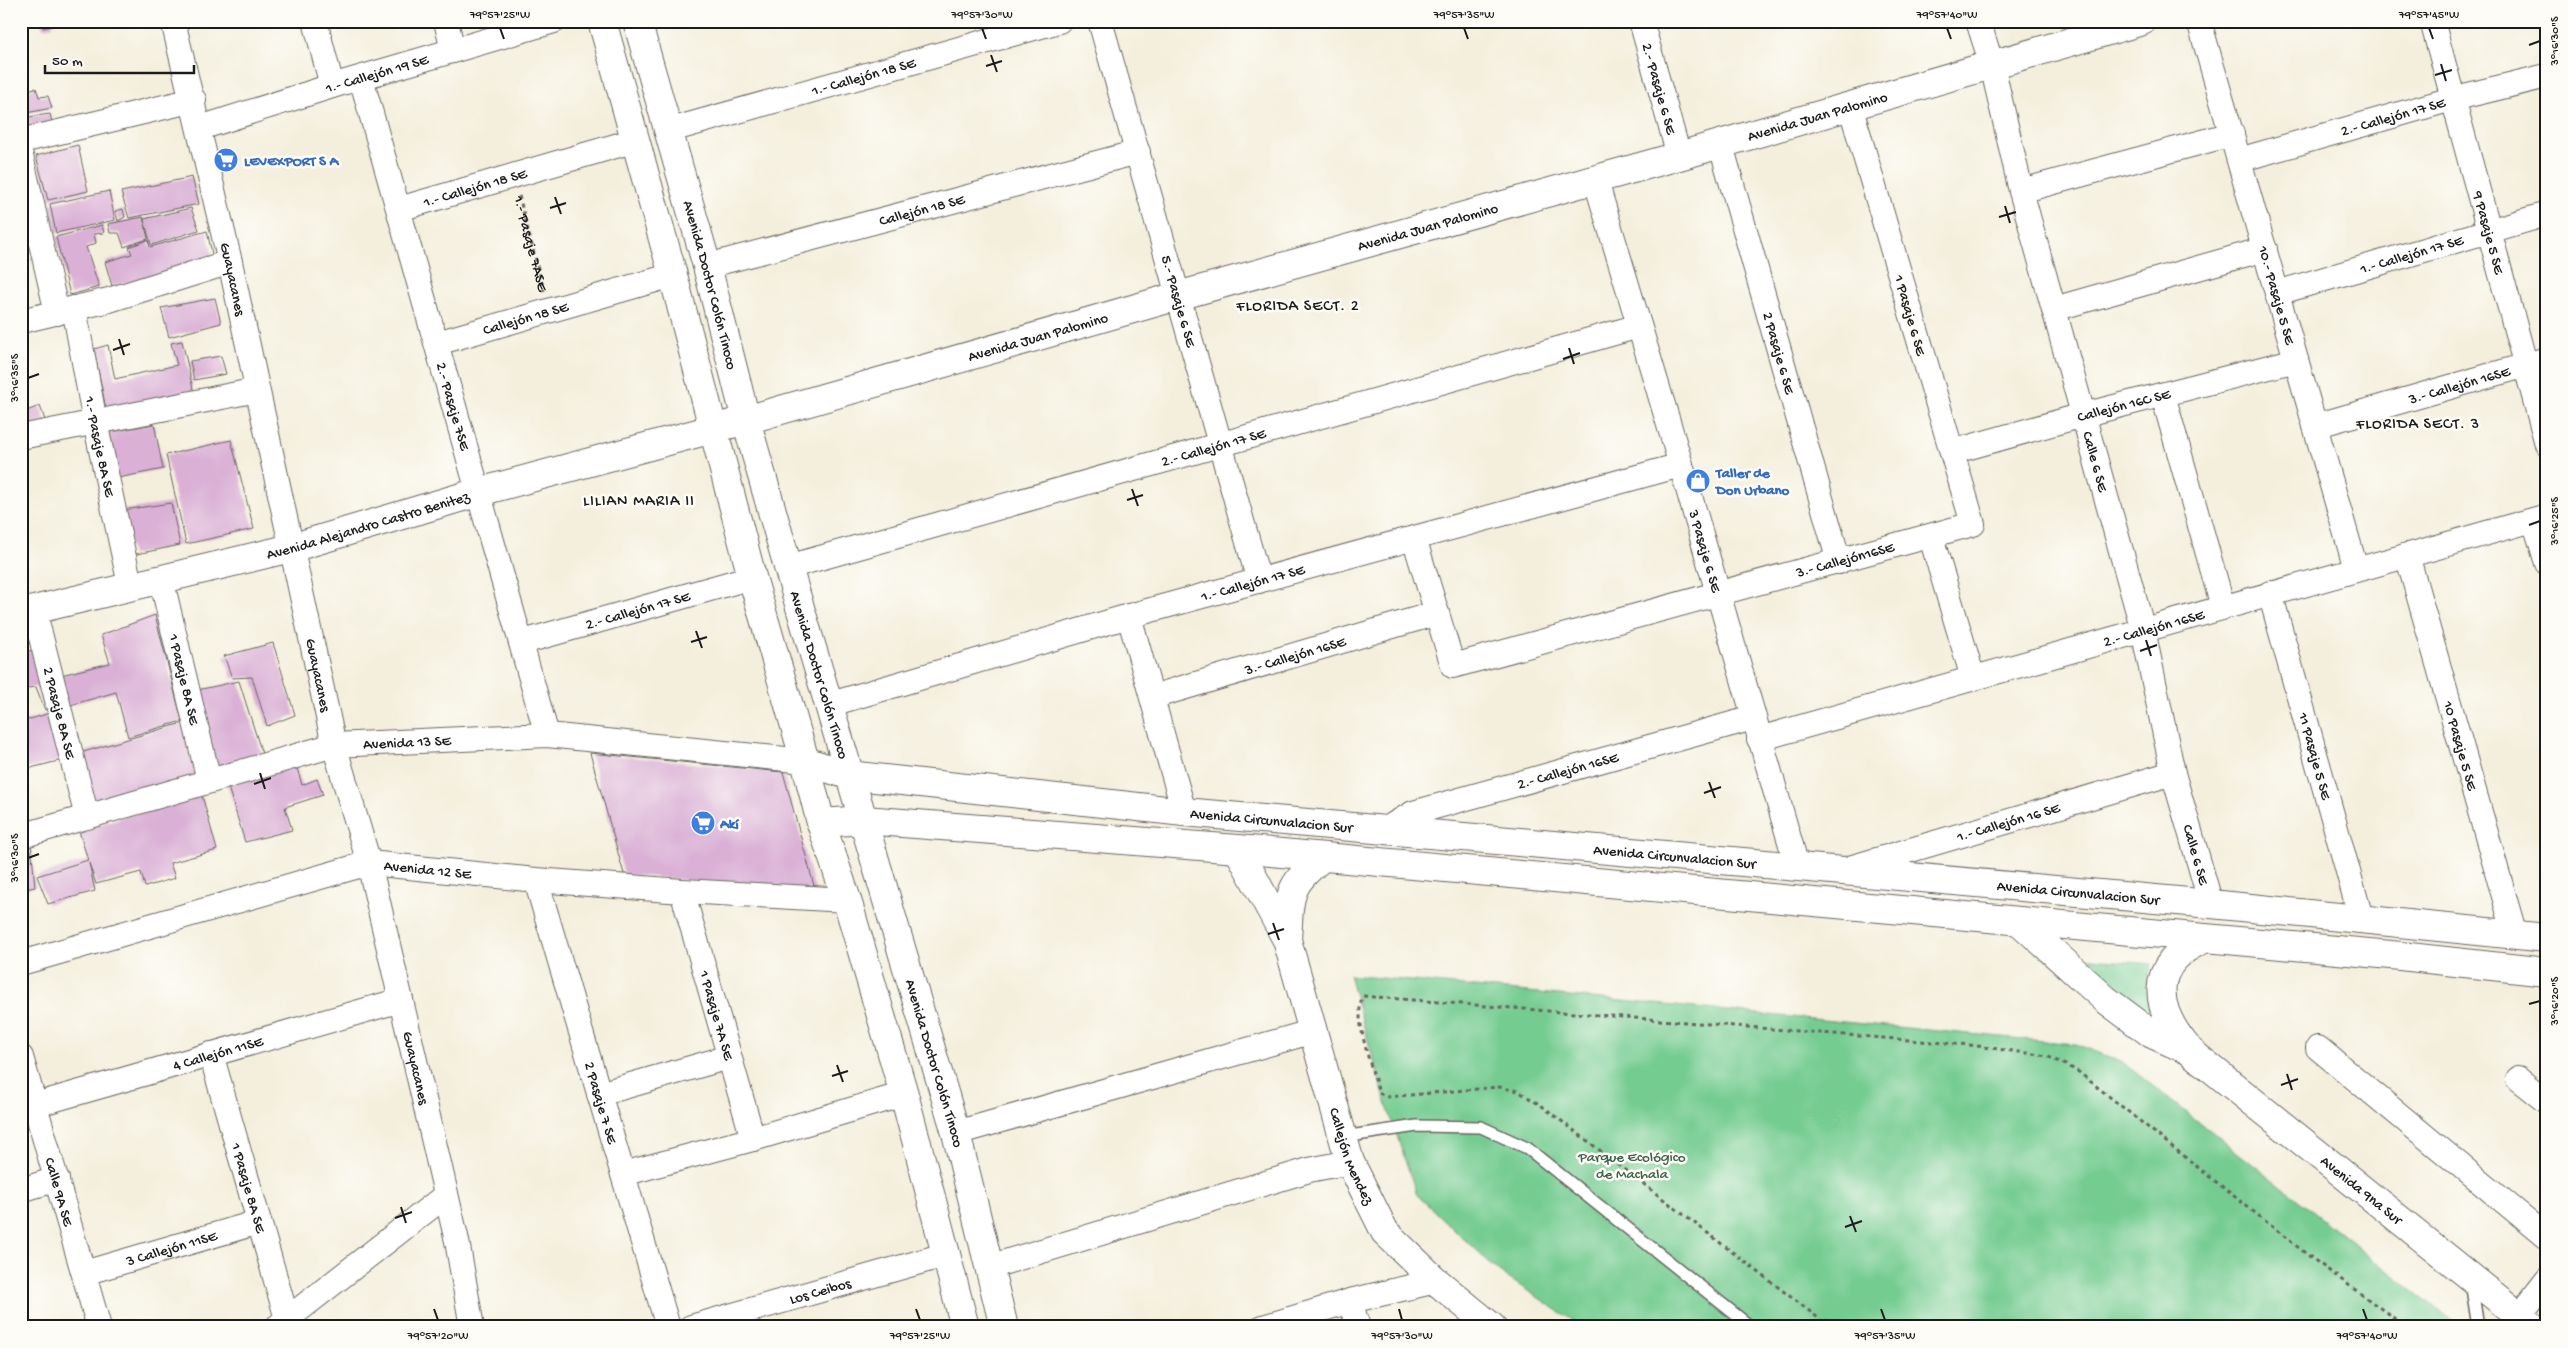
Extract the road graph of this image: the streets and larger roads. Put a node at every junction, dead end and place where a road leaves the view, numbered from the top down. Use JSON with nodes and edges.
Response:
{"nodes":[{"id":1,"x":173,"y":21,"type":"edge"},
{"id":2,"x":315,"y":21,"type":"edge"},
{"id":3,"x":446,"y":21,"type":"edge"},
{"id":4,"x":554,"y":21,"type":"edge"},
{"id":5,"x":602,"y":21,"type":"edge"},
{"id":6,"x":637,"y":21,"type":"edge"},
{"id":7,"x":1059,"y":21,"type":"edge"},
{"id":8,"x":1100,"y":21,"type":"edge"},
{"id":9,"x":1641,"y":21,"type":"edge"},
{"id":10,"x":1978,"y":21,"type":"edge"},
{"id":11,"x":2142,"y":21,"type":"edge"},
{"id":12,"x":2200,"y":21,"type":"edge"},
{"id":13,"x":2432,"y":21,"type":"edge"},
{"id":14,"x":453,"y":51,"type":"junction"},
{"id":15,"x":1992,"y":65,"type":"junction"},
{"id":16,"x":2547,"y":76,"type":"edge"},
{"id":17,"x":361,"y":78,"type":"junction"},
{"id":18,"x":332,"y":86,"type":"junction"},
{"id":19,"x":2452,"y":99,"type":"junction"},
{"id":20,"x":194,"y":100,"type":"junction"},
{"id":21,"x":1850,"y":105,"type":"junction"},
{"id":22,"x":200,"y":128,"type":"junction"},
{"id":23,"x":667,"y":131,"type":"junction"},
{"id":24,"x":2232,"y":134,"type":"junction"},
{"id":25,"x":636,"y":140,"type":"junction"},
{"id":26,"x":21,"y":141,"type":"edge"},
{"id":27,"x":1720,"y":142,"type":"junction"},
{"id":28,"x":1138,"y":152,"type":"junction"},
{"id":29,"x":21,"y":156,"type":"edge"},
{"id":30,"x":1679,"y":156,"type":"junction"},
{"id":31,"x":2239,"y":160,"type":"junction"},
{"id":32,"x":1595,"y":178,"type":"junction"},
{"id":33,"x":2021,"y":192,"type":"junction"},
{"id":34,"x":399,"y":209,"type":"junction"},
{"id":35,"x":2547,"y":214,"type":"edge"},
{"id":36,"x":2488,"y":230,"type":"junction"},
{"id":37,"x":2265,"y":250,"type":"junction"},
{"id":38,"x":230,"y":262,"type":"junction"},
{"id":39,"x":706,"y":266,"type":"junction"},
{"id":40,"x":673,"y":275,"type":"junction"},
{"id":41,"x":2277,"y":293,"type":"junction"},
{"id":42,"x":1178,"y":296,"type":"junction"},
{"id":43,"x":2054,"y":309,"type":"junction"},
{"id":44,"x":65,"y":310,"type":"junction"},
{"id":45,"x":21,"y":321,"type":"edge"},
{"id":46,"x":1639,"y":326,"type":"junction"},
{"id":47,"x":437,"y":344,"type":"junction"},
{"id":48,"x":2296,"y":360,"type":"junction"},
{"id":49,"x":2536,"y":362,"type":"edge"},
{"id":50,"x":257,"y":390,"type":"junction"},
{"id":51,"x":2163,"y":395,"type":"junction"},
{"id":52,"x":2083,"y":415,"type":"junction"},
{"id":53,"x":746,"y":420,"type":"junction"},
{"id":54,"x":95,"y":422,"type":"junction"},
{"id":55,"x":2315,"y":426,"type":"junction"},
{"id":56,"x":712,"y":429,"type":"junction"},
{"id":57,"x":21,"y":437,"type":"edge"},
{"id":58,"x":1221,"y":444,"type":"junction"},
{"id":59,"x":2547,"y":444,"type":"edge"},
{"id":60,"x":1952,"y":452,"type":"junction"},
{"id":61,"x":1681,"y":465,"type":"junction"},
{"id":62,"x":480,"y":492,"type":"junction"},
{"id":63,"x":2540,"y":518,"type":"edge"},
{"id":64,"x":1973,"y":524,"type":"joint"},
{"id":65,"x":1931,"y":537,"type":"junction"},
{"id":66,"x":1414,"y":538,"type":"junction"},
{"id":67,"x":291,"y":548,"type":"junction"},
{"id":68,"x":2407,"y":555,"type":"junction"},
{"id":69,"x":1839,"y":562,"type":"junction"},
{"id":70,"x":2547,"y":563,"type":"edge"},
{"id":71,"x":788,"y":567,"type":"junction"},
{"id":72,"x":2356,"y":570,"type":"junction"},
{"id":73,"x":752,"y":577,"type":"junction"},
{"id":74,"x":162,"y":578,"type":"junction"},
{"id":75,"x":1259,"y":581,"type":"junction"},
{"id":76,"x":130,"y":585,"type":"junction"},
{"id":77,"x":1718,"y":593,"type":"junction"},
{"id":78,"x":2270,"y":593,"type":"junction"},
{"id":79,"x":2223,"y":607,"type":"junction"},
{"id":80,"x":28,"y":611,"type":"edge"},
{"id":81,"x":1437,"y":613,"type":"junction"},
{"id":82,"x":1129,"y":616,"type":"junction"},
{"id":83,"x":2143,"y":630,"type":"junction"},
{"id":84,"x":523,"y":642,"type":"junction"},
{"id":85,"x":1973,"y":678,"type":"junction"},
{"id":86,"x":1152,"y":697,"type":"junction"},
{"id":87,"x":828,"y":705,"type":"junction"},
{"id":88,"x":1756,"y":728,"type":"junction"},
{"id":89,"x":547,"y":735,"type":"junction"},
{"id":90,"x":334,"y":745,"type":"junction"},
{"id":91,"x":805,"y":761,"type":"junction"},
{"id":92,"x":2173,"y":773,"type":"junction"},
{"id":93,"x":848,"y":775,"type":"junction"},
{"id":94,"x":210,"y":781,"type":"junction"},
{"id":95,"x":1184,"y":812,"type":"junction"},
{"id":96,"x":87,"y":817,"type":"junction"},
{"id":97,"x":864,"y":820,"type":"junction"},
{"id":98,"x":821,"y":823,"type":"junction"},
{"id":99,"x":1374,"y":829,"type":"junction"},
{"id":100,"x":21,"y":836,"type":"edge"},
{"id":101,"x":1238,"y":849,"type":"junction"},
{"id":102,"x":1323,"y":857,"type":"junction"},
{"id":103,"x":1364,"y":861,"type":"junction"},
{"id":104,"x":369,"y":863,"type":"junction"},
{"id":105,"x":1797,"y":866,"type":"junction"},
{"id":106,"x":1843,"y":870,"type":"junction"},
{"id":107,"x":1908,"y":876,"type":"junction"},
{"id":108,"x":536,"y":880,"type":"junction"},
{"id":109,"x":682,"y":892,"type":"junction"},
{"id":110,"x":847,"y":900,"type":"junction"},
{"id":111,"x":2211,"y":904,"type":"junction"},
{"id":112,"x":1905,"y":911,"type":"junction"},
{"id":113,"x":2361,"y":918,"type":"junction"},
{"id":114,"x":2020,"y":922,"type":"junction"},
{"id":115,"x":2532,"y":936,"type":"edge"},
{"id":116,"x":2204,"y":939,"type":"junction"},
{"id":117,"x":1287,"y":940,"type":"junction"},
{"id":118,"x":21,"y":963,"type":"edge"},
{"id":119,"x":2540,"y":972,"type":"edge"},
{"id":120,"x":401,"y":1000,"type":"junction"},
{"id":121,"x":1314,"y":1031,"type":"junction"},
{"id":122,"x":2318,"y":1048,"type":"dead end"},
{"id":123,"x":2191,"y":1052,"type":"junction"},
{"id":124,"x":212,"y":1054,"type":"junction"},
{"id":125,"x":21,"y":1057,"type":"edge"},
{"id":126,"x":729,"y":1057,"type":"junction"},
{"id":127,"x":2518,"y":1079,"type":"dead end"},
{"id":128,"x":599,"y":1094,"type":"junction"},
{"id":129,"x":904,"y":1094,"type":"junction"},
{"id":130,"x":2547,"y":1102,"type":"edge"},
{"id":131,"x":35,"y":1105,"type":"junction"},
{"id":132,"x":956,"y":1134,"type":"junction"},
{"id":133,"x":753,"y":1139,"type":"junction"},
{"id":134,"x":1346,"y":1150,"type":"junction"},
{"id":135,"x":623,"y":1174,"type":"junction"},
{"id":136,"x":57,"y":1179,"type":"junction"},
{"id":137,"x":21,"y":1190,"type":"edge"},
{"id":138,"x":446,"y":1195,"type":"junction"},
{"id":139,"x":259,"y":1222,"type":"junction"},
{"id":140,"x":2547,"y":1237,"type":"edge"},
{"id":141,"x":948,"y":1254,"type":"junction"},
{"id":142,"x":989,"y":1267,"type":"junction"},
{"id":143,"x":84,"y":1273,"type":"junction"},
{"id":144,"x":2547,"y":1280,"type":"edge"},
{"id":145,"x":1436,"y":1281,"type":"junction"},
{"id":146,"x":1350,"y":1301,"type":"junction"},
{"id":147,"x":2526,"y":1321,"type":"edge"},
{"id":148,"x":282,"y":1323,"type":"edge"},
{"id":149,"x":100,"y":1327,"type":"edge"},
{"id":150,"x":472,"y":1327,"type":"edge"},
{"id":151,"x":668,"y":1327,"type":"edge"},
{"id":152,"x":691,"y":1327,"type":"edge"},
{"id":153,"x":965,"y":1327,"type":"edge"},
{"id":154,"x":1004,"y":1327,"type":"edge"},
{"id":155,"x":1263,"y":1327,"type":"edge"},
{"id":156,"x":1358,"y":1327,"type":"edge"},
{"id":157,"x":1492,"y":1327,"type":"edge"}],
"edges":[{"from":1,"to":20,"type":"street","name":"Guayacanes"},
{"from":2,"to":18,"type":"street"},
{"from":3,"to":14,"type":"street"},
{"from":4,"to":14,"type":"street","name":"1.- Callejón 19 SE"},
{"from":5,"to":25,"type":"main road"},
{"from":6,"to":23,"type":"main road","name":"Avenida Doctor Colón Tinoco"},
{"from":7,"to":23,"type":"street","name":"1.- Callejón 18 SE"},
{"from":8,"to":28,"type":"street","name":"5.- Pasaje 6 SE"},
{"from":9,"to":30,"type":"street","name":"2.- Pasaje 6 SE"},
{"from":10,"to":15,"type":"street","name":"Calle 6 SE"},
{"from":11,"to":15,"type":"main road","name":"Avenida Juan Palomino"},
{"from":12,"to":24,"type":"street","name":"10.- Pasaje 5 SE"},
{"from":13,"to":19,"type":"street","name":"9 Pasaje 5 SE"},
{"from":14,"to":17,"type":"street","name":"1.- Callejón 19 SE"},
{"from":15,"to":21,"type":"main road","name":"Avenida Juan Palomino"},
{"from":15,"to":33,"type":"street","name":"Calle 6 SE"},
{"from":16,"to":19,"type":"street","name":"2.- Callejón 17 SE"},
{"from":17,"to":18,"type":"street","name":"1.- Callejón 19 SE"},
{"from":17,"to":34,"type":"street","name":"2.- Pasaje 7SE"},
{"from":18,"to":22,"type":"street","name":"1.- Callejón 19 SE"},
{"from":19,"to":31,"type":"street","name":"2.- Callejón 17 SE"},
{"from":19,"to":36,"type":"street","name":"9 Pasaje 5 SE"},
{"from":20,"to":22,"type":"street","name":"Guayacanes"},
{"from":20,"to":26,"type":"street"},
{"from":21,"to":27,"type":"main road","name":"Avenida Juan Palomino"},
{"from":21,"to":60,"type":"street","name":"1 Pasaje 6 SE"},
{"from":22,"to":38,"type":"street","name":"Guayacanes"},
{"from":23,"to":39,"type":"main road","name":"Avenida Doctor Colón Tinoco"},
{"from":24,"to":31,"type":"street","name":"10.- Pasaje 5 SE"},
{"from":24,"to":33,"type":"street"},
{"from":25,"to":34,"type":"street","name":"1.- Callejón 18 SE"},
{"from":25,"to":40,"type":"main road"},
{"from":27,"to":30,"type":"main road","name":"Avenida Juan Palomino"},
{"from":27,"to":69,"type":"street","name":"2 Pasaje 6 SE"},
{"from":28,"to":39,"type":"street","name":"Callejón 18 SE"},
{"from":28,"to":42,"type":"street","name":"5.- Pasaje 6 SE"},
{"from":29,"to":44,"type":"street","name":"1.- Pasaje 8A SE"},
{"from":30,"to":32,"type":"main road","name":"Avenida Juan Palomino"},
{"from":31,"to":37,"type":"street","name":"10.- Pasaje 5 SE"},
{"from":32,"to":42,"type":"main road","name":"Avenida Juan Palomino"},
{"from":32,"to":46,"type":"street","name":"3 Pasaje 6 SE"},
{"from":33,"to":43,"type":"street","name":"Calle 6 SE"},
{"from":34,"to":47,"type":"street","name":"2.- Pasaje 7SE"},
{"from":35,"to":36,"type":"street","name":"1.- Callejón 17 SE"},
{"from":36,"to":41,"type":"street","name":"1.- Callejón 17 SE"},
{"from":36,"to":49,"type":"street","name":"9 Pasaje 5 SE"},
{"from":37,"to":41,"type":"street","name":"10.- Pasaje 5 SE"},
{"from":37,"to":43,"type":"street"},
{"from":38,"to":44,"type":"street"},
{"from":38,"to":50,"type":"street","name":"Guayacanes"},
{"from":39,"to":53,"type":"main road","name":"Avenida Doctor Colón Tinoco"},
{"from":40,"to":47,"type":"street","name":"Callejón 18 SE"},
{"from":40,"to":56,"type":"main road"},
{"from":41,"to":48,"type":"street","name":"10.- Pasaje 5 SE"},
{"from":42,"to":53,"type":"main road","name":"Avenida Juan Palomino"},
{"from":42,"to":58,"type":"street","name":"5.- Pasaje 6 SE"},
{"from":43,"to":52,"type":"street","name":"Calle 6 SE"},
{"from":44,"to":45,"type":"street"},
{"from":44,"to":54,"type":"street","name":"1.- Pasaje 8A SE"},
{"from":46,"to":58,"type":"street","name":"2.- Callejón 17 SE"},
{"from":46,"to":61,"type":"street","name":"3 Pasaje 6 SE"},
{"from":47,"to":62,"type":"street","name":"2.- Pasaje 7SE"},
{"from":48,"to":51,"type":"street","name":"Callejón 16C SE"},
{"from":48,"to":55,"type":"street","name":"10.- Pasaje 5 SE"},
{"from":49,"to":55,"type":"street","name":"3.- Callejón 16SE"},
{"from":49,"to":59,"type":"street","name":"9 Pasaje 5 SE"},
{"from":50,"to":54,"type":"street"},
{"from":50,"to":67,"type":"street","name":"Guayacanes"},
{"from":51,"to":52,"type":"street","name":"Callejón 16C SE"},
{"from":51,"to":79,"type":"street"},
{"from":52,"to":60,"type":"street","name":"Callejón 16C SE"},
{"from":52,"to":83,"type":"street","name":"Calle 6 SE"},
{"from":53,"to":56,"type":"main road","name":"Avenida Juan Palomino"},
{"from":53,"to":71,"type":"main road","name":"Avenida Doctor Colón Tinoco"},
{"from":54,"to":57,"type":"street"},
{"from":54,"to":76,"type":"street","name":"1.- Pasaje 8A SE"},
{"from":55,"to":72,"type":"street","name":"10.- Pasaje 5 SE"},
{"from":56,"to":62,"type":"main road","name":"Avenida Alejandro Castro Benitez"},
{"from":56,"to":73,"type":"main road"},
{"from":58,"to":71,"type":"street","name":"2.- Callejón 17 SE"},
{"from":58,"to":75,"type":"street","name":"5.- Pasaje 6 SE"},
{"from":60,"to":64,"type":"street","name":"1 Pasaje 6 SE"},
{"from":61,"to":66,"type":"street","name":"1.- Callejón 17 SE"},
{"from":61,"to":77,"type":"street","name":"3 Pasaje 6 SE"},
{"from":62,"to":67,"type":"main road","name":"Avenida Alejandro Castro Benitez"},
{"from":62,"to":84,"type":"street","name":"2.- Pasaje 7SE"},
{"from":63,"to":68,"type":"street","name":"2.- Callejón 16SE"},
{"from":63,"to":70,"type":"street"},
{"from":64,"to":65,"type":"street","name":"3.- Callejón16SE"},
{"from":65,"to":69,"type":"street","name":"3.- Callejón16SE"},
{"from":65,"to":85,"type":"street"},
{"from":66,"to":75,"type":"street","name":"1.- Callejón 17 SE"},
{"from":66,"to":81,"type":"street"},
{"from":67,"to":74,"type":"main road","name":"Avenida Alejandro Castro Benitez"},
{"from":67,"to":90,"type":"street","name":"Guayacanes"},
{"from":68,"to":72,"type":"street","name":"2.- Callejón 16SE"},
{"from":68,"to":115,"type":"street","name":"10 Pasaje 5 SE"},
{"from":69,"to":77,"type":"street","name":"3.- Callejón16SE"},
{"from":71,"to":87,"type":"main road","name":"Avenida Doctor Colón Tinoco"},
{"from":72,"to":78,"type":"street","name":"2.- Callejón 16SE"},
{"from":73,"to":84,"type":"street","name":"2.- Callejón 17 SE"},
{"from":73,"to":91,"type":"main road"},
{"from":74,"to":76,"type":"main road","name":"Avenida Alejandro Castro Benitez"},
{"from":74,"to":94,"type":"street","name":"1 Pasaje 8A SE"},
{"from":75,"to":82,"type":"street","name":"1.- Callejón 17 SE"},
{"from":76,"to":80,"type":"main road","name":"Avenida Alejandro Castro Benitez"},
{"from":77,"to":81,"type":"street"},
{"from":77,"to":88,"type":"street","name":"3 Pasaje 6 SE"},
{"from":78,"to":79,"type":"street","name":"2.- Callejón 16SE"},
{"from":78,"to":113,"type":"street","name":"11 Pasaje 5 SE"},
{"from":79,"to":83,"type":"street","name":"2.- Callejón 16SE"},
{"from":80,"to":96,"type":"street","name":"2 Pasaje 8A SE"},
{"from":81,"to":86,"type":"street","name":"3.- Callejón 16SE"},
{"from":82,"to":86,"type":"street"},
{"from":82,"to":87,"type":"street","name":"1.- Callejón 17 SE"},
{"from":83,"to":85,"type":"street","name":"2.- Callejón 16SE"},
{"from":83,"to":92,"type":"street","name":"Calle 6 SE"},
{"from":84,"to":89,"type":"street","name":"2.- Pasaje 7SE"},
{"from":85,"to":88,"type":"street","name":"2.- Callejón 16SE"},
{"from":86,"to":95,"type":"street"},
{"from":87,"to":93,"type":"main road","name":"Avenida Doctor Colón Tinoco"},
{"from":88,"to":99,"type":"street","name":"2.- Callejón 16SE"},
{"from":88,"to":105,"type":"street","name":"3 Pasaje 6 SE"},
{"from":89,"to":90,"type":"street","name":"Avenida 13 SE"},
{"from":89,"to":91,"type":"street","name":"Avenida 13 SE"},
{"from":90,"to":94,"type":"street","name":"Avenida 13 SE"},
{"from":90,"to":104,"type":"street","name":"Guayacanes"},
{"from":91,"to":93,"type":"main road","name":"Avenida Circunvalacion Sur"},
{"from":91,"to":98,"type":"main road"},
{"from":92,"to":106,"type":"street","name":"1.- Callejón 16 SE"},
{"from":92,"to":111,"type":"street","name":"Calle 6 SE"},
{"from":93,"to":95,"type":"main road","name":"Avenida Circunvalacion Sur"},
{"from":93,"to":97,"type":"main road","name":"Avenida Doctor Colón Tinoco"},
{"from":94,"to":96,"type":"street","name":"Avenida 13 SE"},
{"from":95,"to":99,"type":"main road","name":"Avenida Circunvalacion Sur"},
{"from":96,"to":100,"type":"street","name":"Avenida 13 SE"},
{"from":97,"to":98,"type":"main road"},
{"from":97,"to":101,"type":"main road"},
{"from":97,"to":132,"type":"main road","name":"Avenida Doctor Colón Tinoco"},
{"from":98,"to":110,"type":"main road"},
{"from":99,"to":103,"type":"main road"},
{"from":99,"to":105,"type":"main road","name":"Avenida Circunvalacion Sur"},
{"from":101,"to":102,"type":"main road"},
{"from":101,"to":117,"type":"main road","name":"Callejón Mendez"},
{"from":102,"to":103,"type":"main road"},
{"from":102,"to":117,"type":"main road","name":"Callejón Mendez"},
{"from":103,"to":112,"type":"main road"},
{"from":104,"to":108,"type":"street","name":"Avenida 12 SE"},
{"from":104,"to":118,"type":"street","name":"Avenida 12 SE"},
{"from":104,"to":120,"type":"street","name":"Guayacanes"},
{"from":105,"to":106,"type":"main road","name":"Avenida Circunvalacion Sur"},
{"from":106,"to":107,"type":"main road","name":"Avenida Circunvalacion Sur"},
{"from":107,"to":111,"type":"main road","name":"Avenida Circunvalacion Sur"},
{"from":107,"to":112,"type":"main road"},
{"from":108,"to":109,"type":"street","name":"Avenida 12 SE"},
{"from":108,"to":128,"type":"street","name":"2 Pasaje 7 SE"},
{"from":109,"to":110,"type":"street","name":"Avenida 12 SE"},
{"from":109,"to":126,"type":"street","name":"1 Pasaje 7A SE"},
{"from":110,"to":129,"type":"main road"},
{"from":111,"to":113,"type":"main road","name":"Avenida Circunvalacion Sur"},
{"from":112,"to":114,"type":"main road"},
{"from":113,"to":115,"type":"main road","name":"Avenida Circunvalacion Sur"},
{"from":114,"to":116,"type":"main road"},
{"from":114,"to":123,"type":"main road","name":"Avenida 9na Sur"},
{"from":115,"to":119,"type":"main road"},
{"from":116,"to":119,"type":"main road"},
{"from":116,"to":123,"type":"main road","name":"Avenida 9na Sur"},
{"from":117,"to":121,"type":"main road","name":"Callejón Mendez"},
{"from":120,"to":124,"type":"street","name":"4 Callejón 11SE"},
{"from":120,"to":138,"type":"street","name":"Guayacanes"},
{"from":121,"to":132,"type":"street"},
{"from":121,"to":134,"type":"main road","name":"Callejón Mendez"},
{"from":122,"to":140,"type":"street"},
{"from":123,"to":147,"type":"main road","name":"Avenida 9na Sur"},
{"from":124,"to":131,"type":"street","name":"4 Callejón 11SE"},
{"from":124,"to":139,"type":"street","name":"1 Pasaje 8A SE"},
{"from":125,"to":131,"type":"street","name":"Calle 9A SE"},
{"from":126,"to":128,"type":"street"},
{"from":126,"to":133,"type":"street","name":"1 Pasaje 7A SE"},
{"from":127,"to":130,"type":"street"},
{"from":128,"to":135,"type":"street","name":"2 Pasaje 7 SE"},
{"from":129,"to":133,"type":"street"},
{"from":129,"to":141,"type":"main road"},
{"from":131,"to":136,"type":"street","name":"Calle 9A SE"},
{"from":132,"to":142,"type":"main road","name":"Avenida Doctor Colón Tinoco"},
{"from":133,"to":135,"type":"street"},
{"from":134,"to":142,"type":"street"},
{"from":134,"to":145,"type":"main road","name":"Callejón Mendez"},
{"from":135,"to":151,"type":"street","name":"2 Pasaje 7 SE"},
{"from":136,"to":137,"type":"street"},
{"from":136,"to":143,"type":"street","name":"Calle 9A SE"},
{"from":138,"to":148,"type":"street"},
{"from":138,"to":150,"type":"street","name":"Guayacanes"},
{"from":139,"to":143,"type":"street","name":"3 Callejón 11SE"},
{"from":139,"to":148,"type":"street","name":"1 Pasaje 8A SE"},
{"from":141,"to":152,"type":"street","name":"Los Ceibos"},
{"from":141,"to":153,"type":"main road"},
{"from":142,"to":154,"type":"main road","name":"Avenida Doctor Colón Tinoco"},
{"from":143,"to":149,"type":"street","name":"Calle 9A SE"},
{"from":144,"to":147,"type":"street"},
{"from":145,"to":146,"type":"street"},
{"from":145,"to":157,"type":"main road","name":"Callejón Mendez"},
{"from":146,"to":155,"type":"street"},
{"from":146,"to":156,"type":"street"}]}
